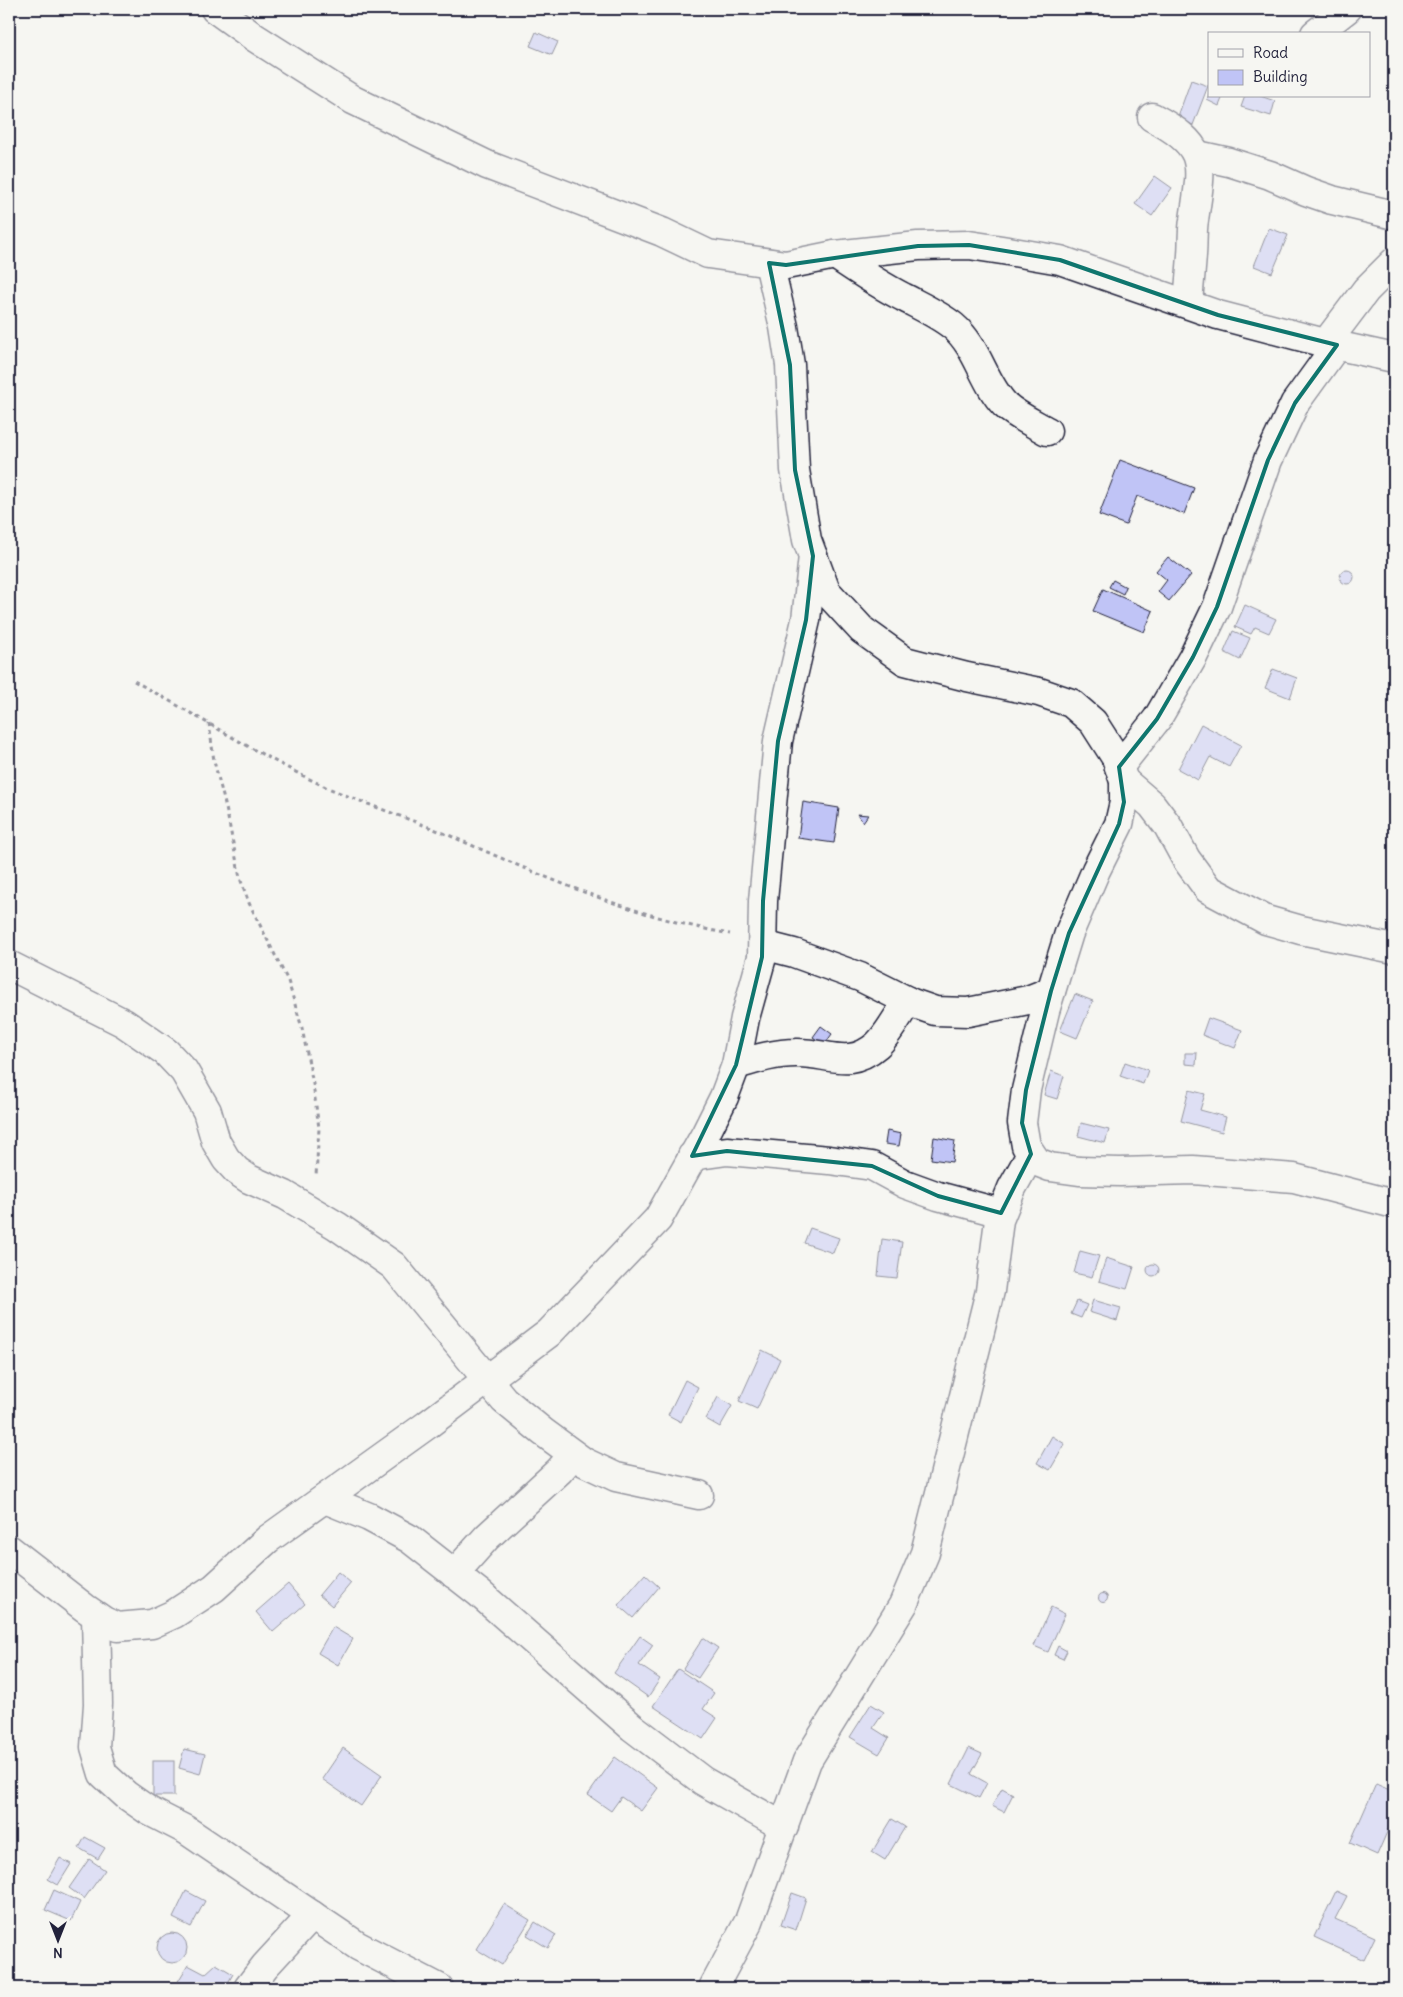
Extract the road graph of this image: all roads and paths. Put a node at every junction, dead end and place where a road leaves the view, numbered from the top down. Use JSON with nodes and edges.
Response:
{"nodes":[{"id":1,"x":1347,"y":9,"type":"edge"},
{"id":2,"x":225,"y":12,"type":"edge"},
{"id":3,"x":1318,"y":32,"type":"edge"},
{"id":4,"x":1152,"y":117,"type":"dead end"},
{"id":5,"x":1197,"y":155,"type":"junction"},
{"id":6,"x":1394,"y":215,"type":"edge"},
{"id":7,"x":835,"y":255,"type":"junction"},
{"id":8,"x":1394,"y":262,"type":"edge"},
{"id":9,"x":768,"y":263,"type":"junction"},
{"id":10,"x":1188,"y":304,"type":"junction"},
{"id":11,"x":1331,"y":344,"type":"junction"},
{"id":12,"x":1394,"y":358,"type":"edge"},
{"id":13,"x":1047,"y":431,"type":"dead end"},
{"id":14,"x":813,"y":556,"type":"junction"},
{"id":15,"x":134,"y":680,"type":"dead end"},
{"id":16,"x":209,"y":723,"type":"junction"},
{"id":17,"x":1122,"y":774,"type":"junction"},
{"id":18,"x":763,"y":942,"type":"junction"},
{"id":19,"x":1394,"y":949,"type":"edge"},
{"id":20,"x":9,"y":965,"type":"edge"},
{"id":21,"x":1051,"y":991,"type":"junction"},
{"id":22,"x":908,"y":1001,"type":"junction"},
{"id":23,"x":736,"y":1065,"type":"junction"},
{"id":24,"x":1031,"y":1154,"type":"junction"},
{"id":25,"x":692,"y":1156,"type":"junction"},
{"id":26,"x":1394,"y":1204,"type":"edge"},
{"id":27,"x":312,"y":1211,"type":"junction"},
{"id":28,"x":1001,"y":1213,"type":"junction"},
{"id":29,"x":488,"y":1379,"type":"junction"},
{"id":30,"x":573,"y":1455,"type":"junction"},
{"id":31,"x":699,"y":1495,"type":"dead end"},
{"id":32,"x":325,"y":1499,"type":"junction"},
{"id":33,"x":9,"y":1549,"type":"edge"},
{"id":34,"x":454,"y":1574,"type":"junction"},
{"id":35,"x":96,"y":1616,"type":"junction"},
{"id":36,"x":784,"y":1827,"type":"junction"},
{"id":37,"x":312,"y":1915,"type":"junction"},
{"id":38,"x":248,"y":1988,"type":"edge"},
{"id":39,"x":439,"y":1988,"type":"edge"},
{"id":40,"x":712,"y":1988,"type":"edge"}],
"edges":[{"from":1,"to":3,"type":"street"},
{"from":2,"to":9,"type":"street"},
{"from":4,"to":5,"type":"street"},
{"from":5,"to":6,"type":"street"},
{"from":5,"to":10,"type":"street"},
{"from":7,"to":9,"type":"street"},
{"from":7,"to":10,"type":"street"},
{"from":7,"to":13,"type":"street"},
{"from":8,"to":11,"type":"street"},
{"from":9,"to":14,"type":"street"},
{"from":10,"to":11,"type":"street"},
{"from":11,"to":12,"type":"street"},
{"from":11,"to":17,"type":"street"},
{"from":14,"to":17,"type":"street"},
{"from":14,"to":18,"type":"street"},
{"from":15,"to":16,"type":"path"},
{"from":16,"to":18,"type":"path"},
{"from":16,"to":27,"type":"path"},
{"from":17,"to":19,"type":"street"},
{"from":17,"to":21,"type":"street"},
{"from":18,"to":22,"type":"street"},
{"from":18,"to":23,"type":"street"},
{"from":20,"to":27,"type":"street"},
{"from":21,"to":22,"type":"street"},
{"from":21,"to":24,"type":"street"},
{"from":22,"to":23,"type":"street"},
{"from":23,"to":25,"type":"street"},
{"from":24,"to":26,"type":"street"},
{"from":24,"to":28,"type":"street"},
{"from":25,"to":28,"type":"street"},
{"from":25,"to":29,"type":"street"},
{"from":27,"to":29,"type":"street"},
{"from":28,"to":36,"type":"street"},
{"from":29,"to":30,"type":"street"},
{"from":29,"to":32,"type":"street"},
{"from":30,"to":31,"type":"street"},
{"from":30,"to":34,"type":"street"},
{"from":32,"to":34,"type":"street"},
{"from":32,"to":35,"type":"street"},
{"from":33,"to":35,"type":"street"},
{"from":34,"to":36,"type":"street"},
{"from":35,"to":37,"type":"street"},
{"from":36,"to":40,"type":"street"},
{"from":37,"to":38,"type":"street"},
{"from":37,"to":39,"type":"street"}]}
